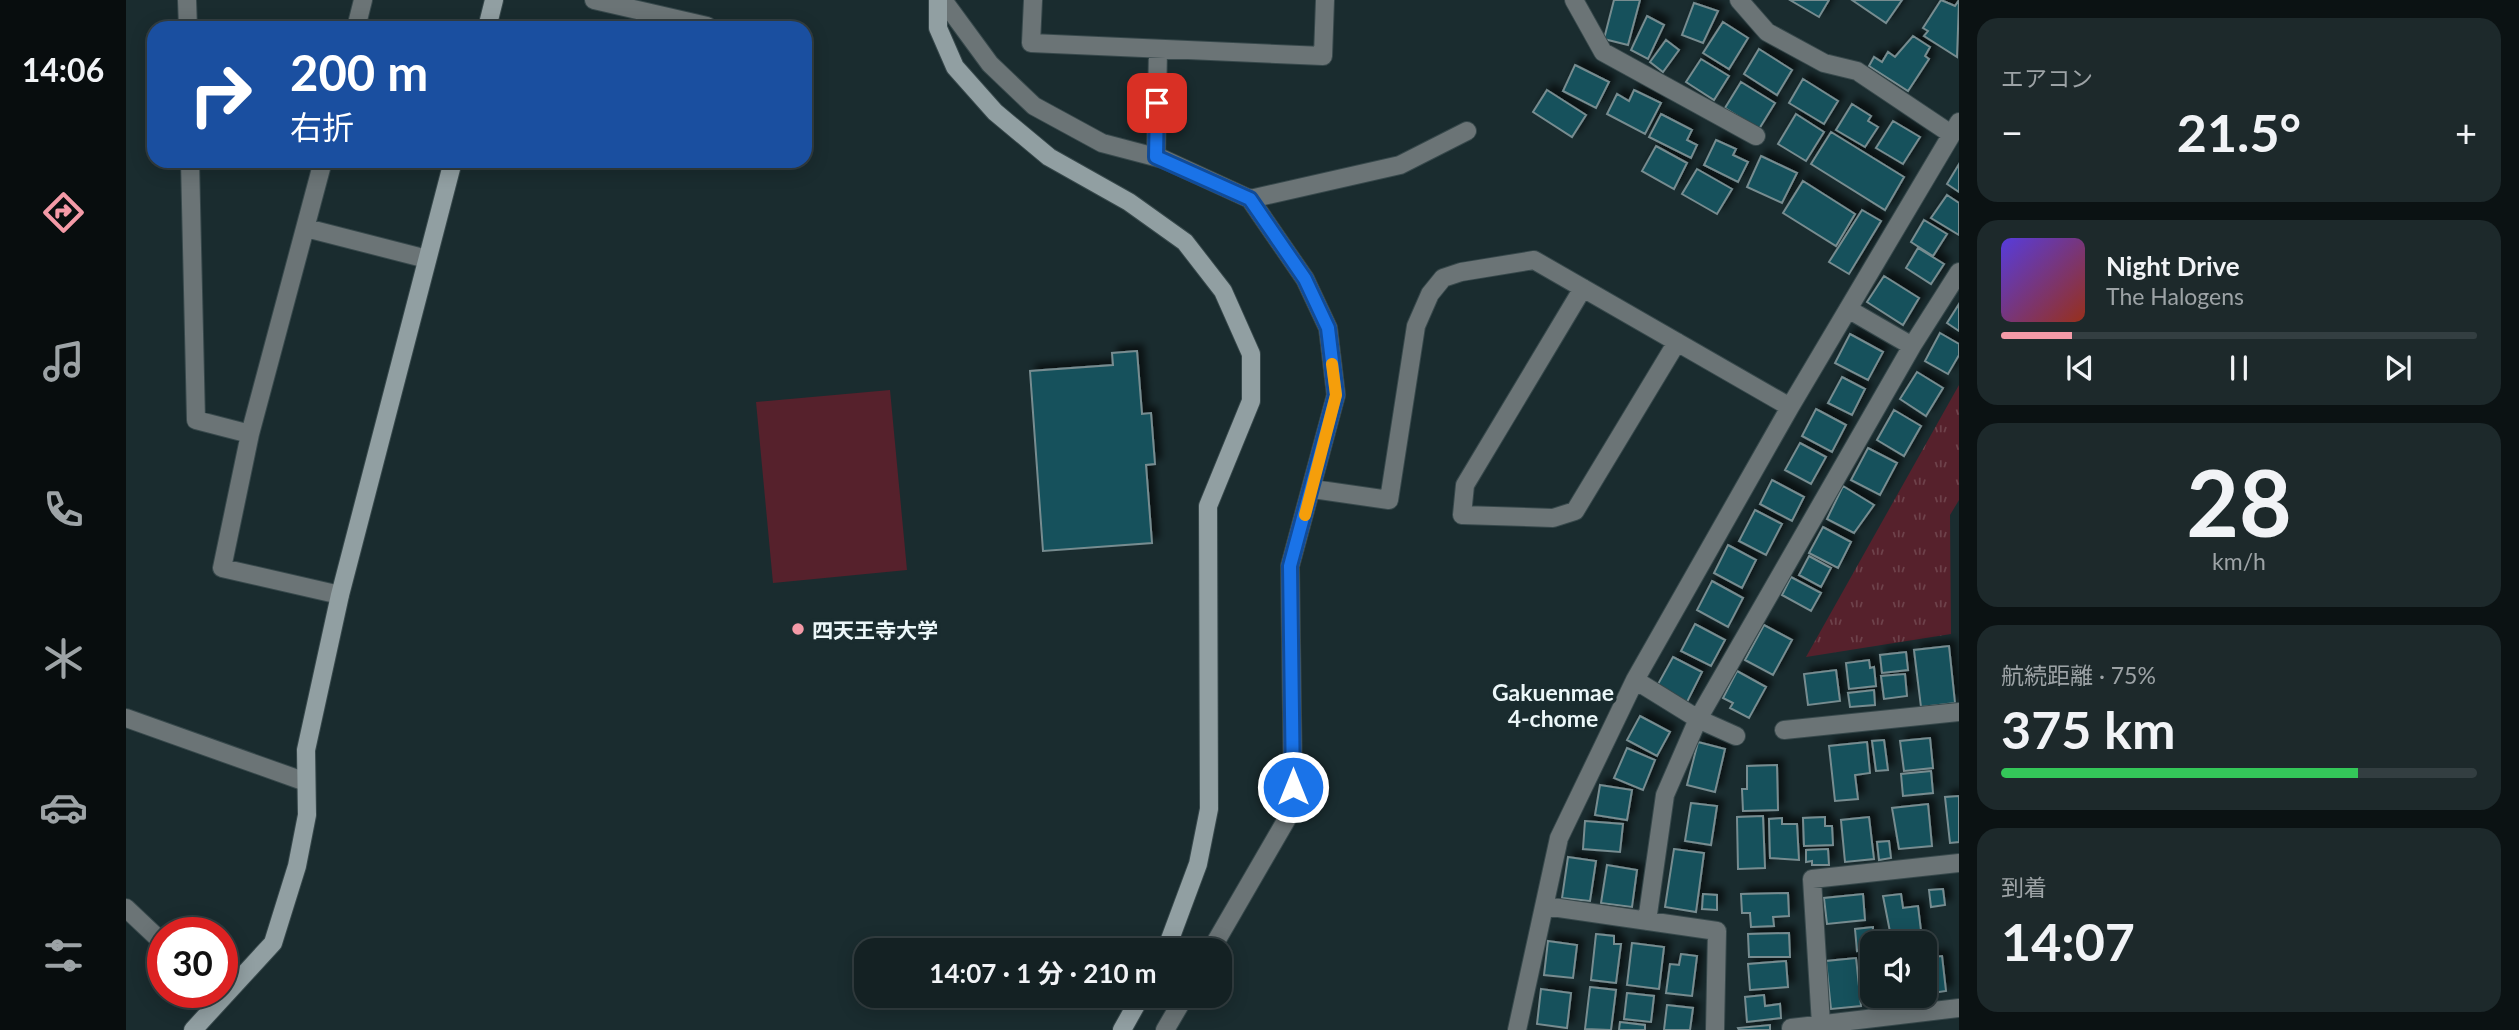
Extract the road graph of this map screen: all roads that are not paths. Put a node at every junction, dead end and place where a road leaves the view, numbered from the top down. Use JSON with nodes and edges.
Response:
{"nodes":[{"id":1,"x":187,"y":0,"type":"edge"},
{"id":2,"x":363,"y":0,"type":"edge"},
{"id":3,"x":494,"y":0,"type":"edge"},
{"id":4,"x":594,"y":0,"type":"edge"},
{"id":5,"x":941,"y":0,"type":"edge"},
{"id":6,"x":1033,"y":0,"type":"edge"},
{"id":7,"x":1325,"y":0,"type":"edge"},
{"id":8,"x":1574,"y":0,"type":"edge"},
{"id":9,"x":1740,"y":0,"type":"edge"},
{"id":10,"x":643,"y":6,"type":"edge"},
{"id":11,"x":188,"y":21,"type":"edge"},
{"id":12,"x":358,"y":21,"type":"edge"},
{"id":13,"x":489,"y":21,"type":"edge"},
{"id":14,"x":691,"y":21,"type":"edge"},
{"id":15,"x":1158,"y":49,"type":"junction"},
{"id":16,"x":1955,"y":128,"type":"edge"},
{"id":17,"x":1467,"y":131,"type":"dead end"},
{"id":18,"x":1756,"y":136,"type":"dead end"},
{"id":19,"x":1156,"y":157,"type":"junction"},
{"id":20,"x":190,"y":168,"type":"edge"},
{"id":21,"x":321,"y":168,"type":"edge"},
{"id":22,"x":451,"y":168,"type":"edge"},
{"id":23,"x":1250,"y":199,"type":"junction"},
{"id":24,"x":306,"y":228,"type":"junction"},
{"id":25,"x":427,"y":258,"type":"junction"},
{"id":26,"x":1959,"y":272,"type":"edge"},
{"id":27,"x":1583,"y":288,"type":"junction"},
{"id":28,"x":1848,"y":309,"type":"junction"},
{"id":29,"x":1677,"y":342,"type":"junction"},
{"id":30,"x":1912,"y":346,"type":"junction"},
{"id":31,"x":1790,"y":407,"type":"junction"},
{"id":32,"x":250,"y":434,"type":"junction"},
{"id":33,"x":1313,"y":489,"type":"junction"},
{"id":34,"x":340,"y":595,"type":"junction"},
{"id":35,"x":1635,"y":680,"type":"junction"},
{"id":36,"x":1959,"y":712,"type":"edge"},
{"id":37,"x":126,"y":718,"type":"edge"},
{"id":38,"x":1698,"y":719,"type":"junction"},
{"id":39,"x":1784,"y":730,"type":"dead end"},
{"id":40,"x":1736,"y":736,"type":"dead end"},
{"id":41,"x":306,"y":782,"type":"junction"},
{"id":42,"x":1959,"y":863,"type":"edge"},
{"id":43,"x":1545,"y":906,"type":"junction"},
{"id":44,"x":126,"y":908,"type":"edge"},
{"id":45,"x":1647,"y":921,"type":"junction"},
{"id":46,"x":147,"y":928,"type":"edge"},
{"id":47,"x":1170,"y":938,"type":"edge"},
{"id":48,"x":1218,"y":938,"type":"edge"},
{"id":49,"x":238,"y":977,"type":"edge"},
{"id":50,"x":209,"y":1008,"type":"edge"},
{"id":51,"x":1134,"y":1008,"type":"edge"},
{"id":52,"x":1178,"y":1008,"type":"edge"},
{"id":53,"x":1959,"y":1008,"type":"edge"},
{"id":54,"x":1821,"y":1024,"type":"junction"},
{"id":55,"x":1791,"y":1028,"type":"dead end"},
{"id":56,"x":193,"y":1030,"type":"edge"},
{"id":57,"x":1122,"y":1030,"type":"edge"},
{"id":58,"x":1165,"y":1030,"type":"edge"},
{"id":59,"x":1517,"y":1030,"type":"edge"},
{"id":60,"x":1715,"y":1030,"type":"edge"}],
"edges":[{"from":1,"to":11,"type":"street"},
{"from":2,"to":12,"type":"street"},
{"from":3,"to":13,"type":"street"},
{"from":4,"to":10,"type":"street"},
{"from":5,"to":19,"type":"street"},
{"from":5,"to":47,"type":"street"},
{"from":6,"to":15,"type":"street"},
{"from":7,"to":15,"type":"street"},
{"from":8,"to":18,"type":"street"},
{"from":9,"to":16,"type":"street"},
{"from":10,"to":14,"type":"street"},
{"from":15,"to":19,"type":"street"},
{"from":16,"to":28,"type":"street"},
{"from":17,"to":23,"type":"street"},
{"from":19,"to":23,"type":"street"},
{"from":20,"to":32,"type":"street"},
{"from":21,"to":24,"type":"street"},
{"from":22,"to":25,"type":"street"},
{"from":23,"to":33,"type":"street"},
{"from":24,"to":25,"type":"street"},
{"from":24,"to":32,"type":"street"},
{"from":25,"to":34,"type":"street"},
{"from":26,"to":30,"type":"street"},
{"from":27,"to":29,"type":"street"},
{"from":27,"to":29,"type":"street"},
{"from":27,"to":33,"type":"street"},
{"from":28,"to":30,"type":"street"},
{"from":28,"to":31,"type":"street"},
{"from":29,"to":31,"type":"street"},
{"from":30,"to":38,"type":"street"},
{"from":31,"to":35,"type":"street"},
{"from":32,"to":34,"type":"street"},
{"from":33,"to":48,"type":"street"},
{"from":34,"to":41,"type":"street"},
{"from":35,"to":38,"type":"street"},
{"from":35,"to":43,"type":"street"},
{"from":36,"to":39,"type":"street"},
{"from":37,"to":41,"type":"street"},
{"from":38,"to":40,"type":"street"},
{"from":38,"to":45,"type":"street"},
{"from":41,"to":49,"type":"street"},
{"from":42,"to":54,"type":"street"},
{"from":43,"to":45,"type":"street"},
{"from":43,"to":59,"type":"street"},
{"from":44,"to":46,"type":"street"},
{"from":45,"to":60,"type":"street"},
{"from":50,"to":56,"type":"street"},
{"from":51,"to":57,"type":"street"},
{"from":52,"to":58,"type":"street"},
{"from":53,"to":54,"type":"street"},
{"from":54,"to":55,"type":"street"}]}
